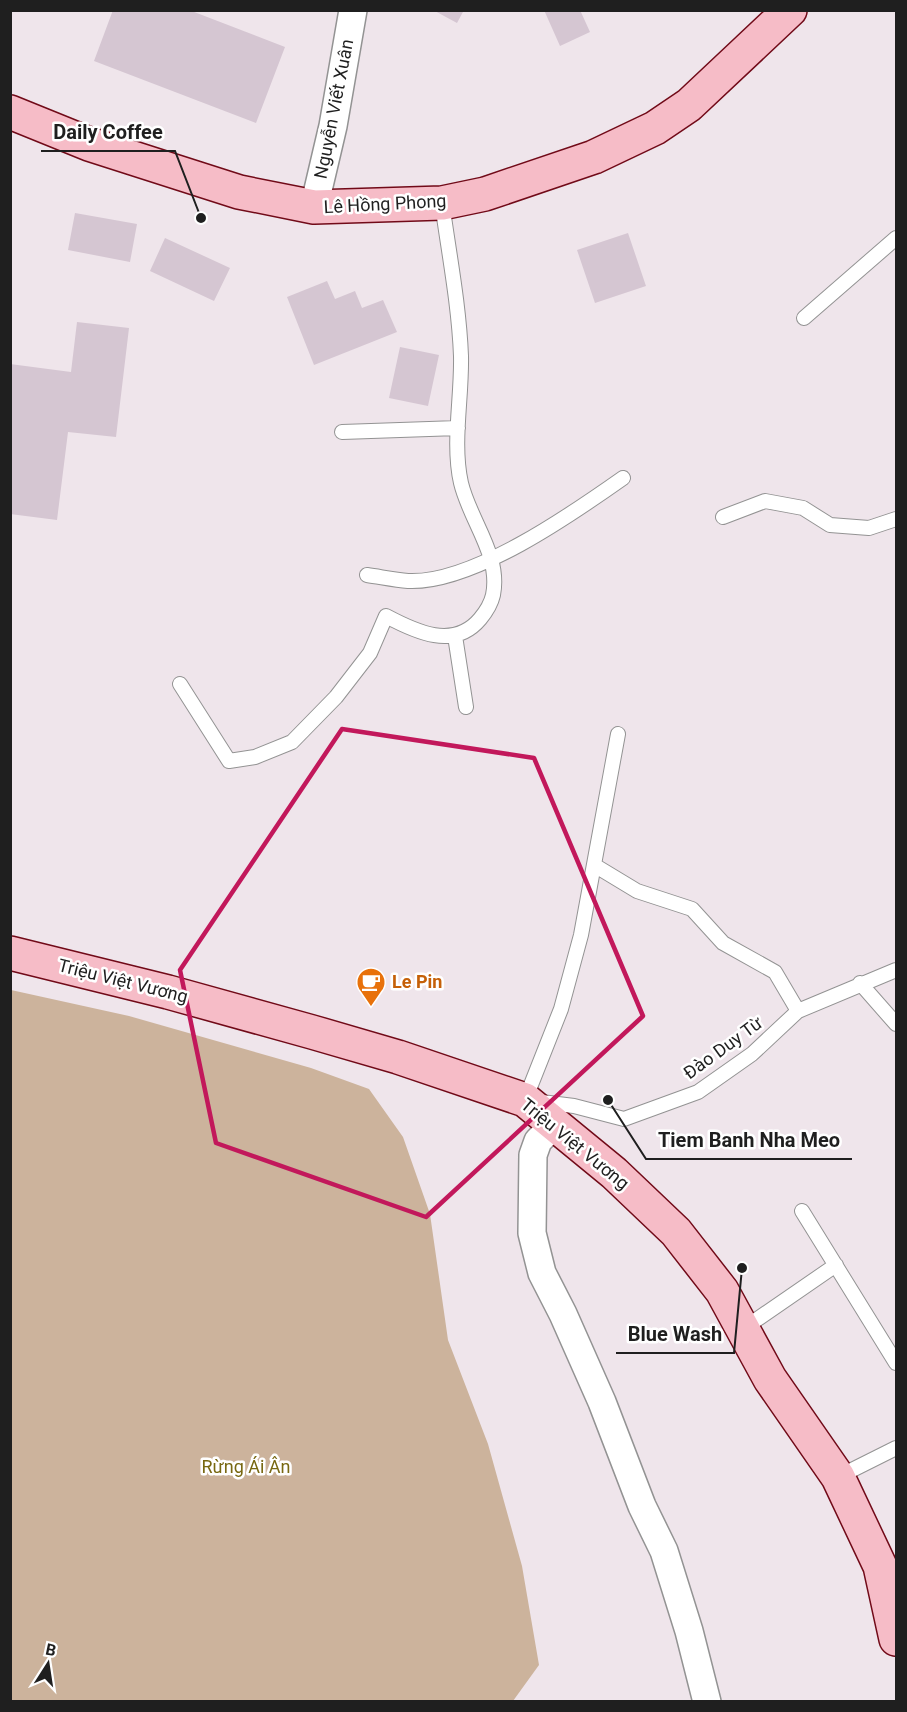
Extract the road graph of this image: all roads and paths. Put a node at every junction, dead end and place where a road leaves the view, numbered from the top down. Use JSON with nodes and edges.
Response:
{"nodes":[{"id":1,"x":353,"y":10,"type":"edge"},
{"id":2,"x":790,"y":10,"type":"edge"},
{"id":3,"x":10,"y":112,"type":"edge"},
{"id":4,"x":442,"y":203,"type":"junction"},
{"id":5,"x":314,"y":207,"type":"junction"},
{"id":6,"x":897,"y":238,"type":"edge"},
{"id":7,"x":804,"y":318,"type":"dead end"},
{"id":8,"x":458,"y":428,"type":"junction"},
{"id":9,"x":342,"y":432,"type":"dead end"},
{"id":10,"x":623,"y":478,"type":"dead end"},
{"id":11,"x":723,"y":517,"type":"dead end"},
{"id":12,"x":897,"y":519,"type":"edge"},
{"id":13,"x":491,"y":558,"type":"junction"},
{"id":14,"x":367,"y":575,"type":"dead end"},
{"id":15,"x":455,"y":636,"type":"junction"},
{"id":16,"x":180,"y":684,"type":"dead end"},
{"id":17,"x":466,"y":707,"type":"dead end"},
{"id":18,"x":618,"y":734,"type":"dead end"},
{"id":19,"x":594,"y":865,"type":"junction"},
{"id":20,"x":10,"y":953,"type":"edge"},
{"id":21,"x":897,"y":970,"type":"edge"},
{"id":22,"x":860,"y":983,"type":"junction"},
{"id":23,"x":798,"y":1011,"type":"junction"},
{"id":24,"x":897,"y":1024,"type":"edge"},
{"id":25,"x":525,"y":1100,"type":"junction"},
{"id":26,"x":554,"y":1125,"type":"junction"},
{"id":27,"x":802,"y":1211,"type":"dead end"},
{"id":28,"x":836,"y":1265,"type":"junction"},
{"id":29,"x":743,"y":1329,"type":"junction"},
{"id":30,"x":897,"y":1363,"type":"edge"},
{"id":31,"x":897,"y":1448,"type":"edge"},
{"id":32,"x":838,"y":1477,"type":"junction"},
{"id":33,"x":897,"y":1639,"type":"edge"},
{"id":34,"x":706,"y":1701,"type":"edge"}],
"edges":[{"from":1,"to":5,"type":"street","name":"Nguyễn Viết Xuân"},
{"from":2,"to":4,"type":"street","name":"Lê Hồng Phong"},
{"from":3,"to":5,"type":"street","name":"Lê Hồng Phong"},
{"from":4,"to":5,"type":"street","name":"Lê Hồng Phong"},
{"from":4,"to":8,"type":"lane"},
{"from":6,"to":7,"type":"lane"},
{"from":8,"to":9,"type":"lane"},
{"from":8,"to":13,"type":"lane"},
{"from":10,"to":13,"type":"lane"},
{"from":11,"to":12,"type":"lane"},
{"from":13,"to":14,"type":"lane"},
{"from":13,"to":15,"type":"lane"},
{"from":15,"to":16,"type":"lane"},
{"from":15,"to":17,"type":"lane"},
{"from":18,"to":19,"type":"lane"},
{"from":19,"to":23,"type":"lane"},
{"from":19,"to":25,"type":"lane"},
{"from":20,"to":25,"type":"street","name":"Triệu Việt Vương"},
{"from":21,"to":22,"type":"lane","name":"Đào Duy Từ"},
{"from":22,"to":23,"type":"lane","name":"Đào Duy Từ"},
{"from":22,"to":24,"type":"lane"},
{"from":23,"to":25,"type":"lane","name":"Đào Duy Từ"},
{"from":25,"to":26,"type":"street","name":"Triệu Việt Vương"},
{"from":26,"to":29,"type":"street","name":"Triệu Việt Vương"},
{"from":26,"to":34,"type":"street"},
{"from":27,"to":28,"type":"lane"},
{"from":28,"to":29,"type":"lane"},
{"from":28,"to":30,"type":"lane"},
{"from":29,"to":32,"type":"street","name":"Triệu Việt Vương"},
{"from":31,"to":32,"type":"lane"},
{"from":32,"to":33,"type":"street","name":"Triệu Việt Vương"}]}
